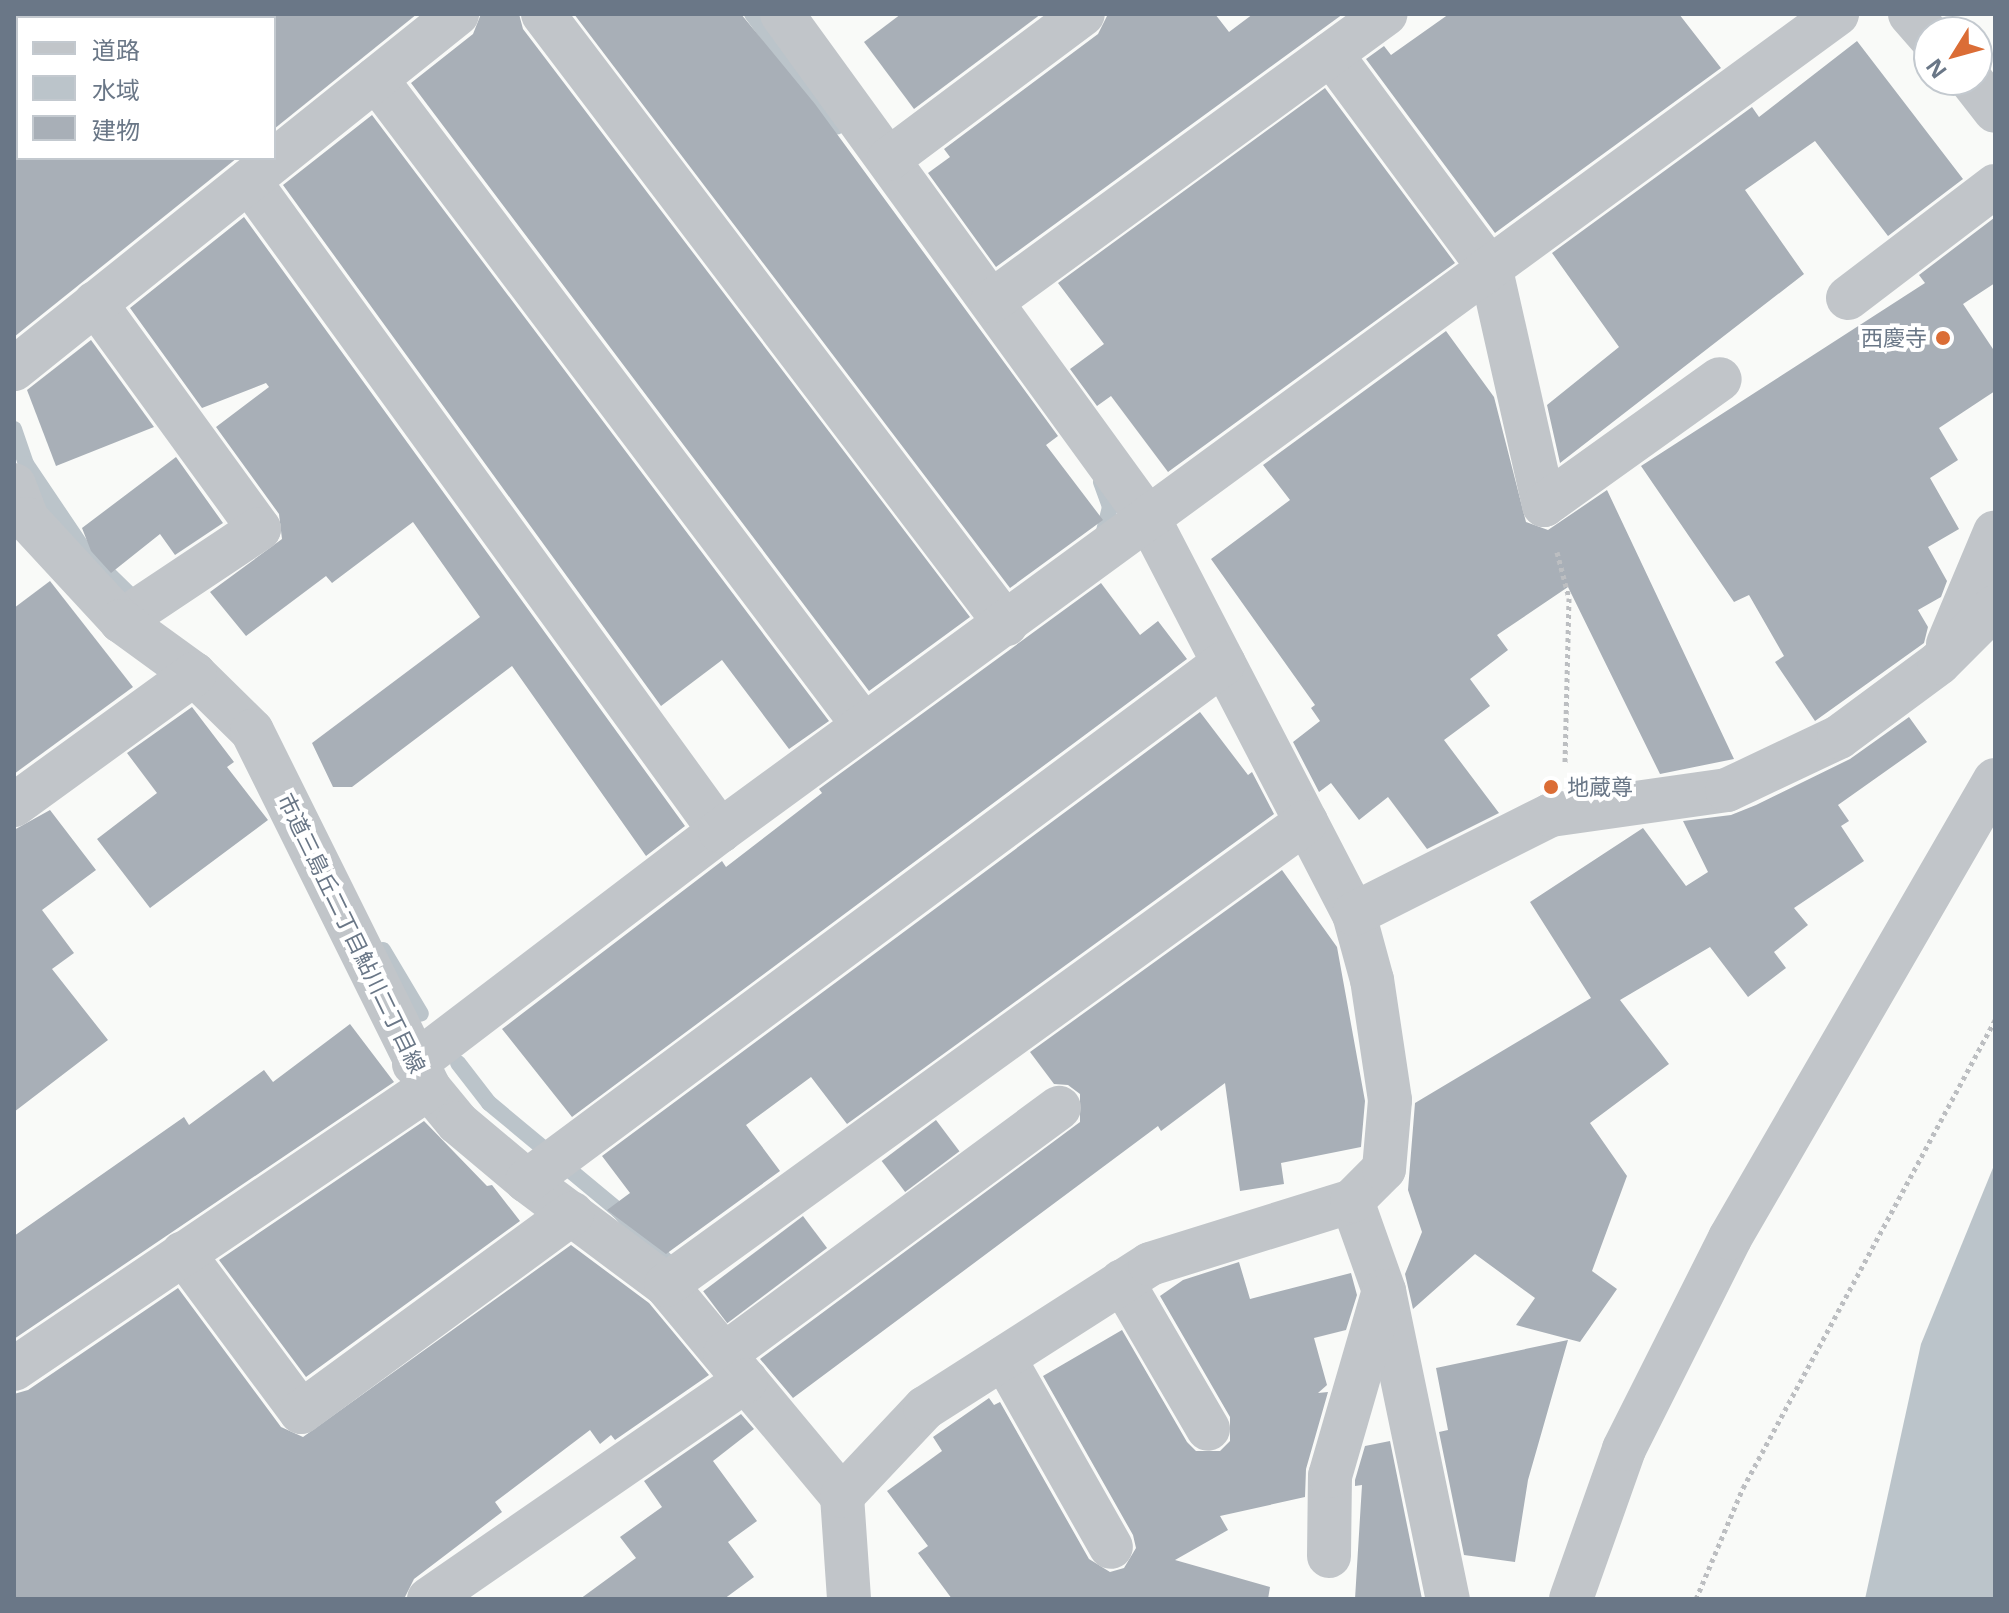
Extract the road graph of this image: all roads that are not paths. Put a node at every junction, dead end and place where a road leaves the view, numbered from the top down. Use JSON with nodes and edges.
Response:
{"nodes":[{"id":1,"x":457,"y":14,"type":"edge"},
{"id":2,"x":543,"y":14,"type":"edge"},
{"id":3,"x":782,"y":14,"type":"edge"},
{"id":4,"x":1083,"y":14,"type":"edge"},
{"id":5,"x":1385,"y":14,"type":"edge"},
{"id":6,"x":1837,"y":14,"type":"edge"},
{"id":7,"x":1331,"y":54,"type":"junction"},
{"id":8,"x":376,"y":79,"type":"junction"},
{"id":9,"x":276,"y":159,"type":"edge"},
{"id":10,"x":889,"y":159,"type":"junction"},
{"id":11,"x":275,"y":160,"type":"edge"},
{"id":12,"x":249,"y":181,"type":"junction"},
{"id":13,"x":1995,"y":186,"type":"edge"},
{"id":14,"x":1491,"y":270,"type":"junction"},
{"id":15,"x":1848,"y":298,"type":"dead end"},
{"id":16,"x":992,"y":301,"type":"junction"},
{"id":17,"x":95,"y":303,"type":"junction"},
{"id":18,"x":14,"y":369,"type":"edge"},
{"id":19,"x":1720,"y":379,"type":"dead end"},
{"id":20,"x":18,"y":511,"type":"edge"},
{"id":21,"x":1150,"y":521,"type":"junction"},
{"id":22,"x":1995,"y":532,"type":"edge"},
{"id":23,"x":1995,"y":607,"type":"edge"},
{"id":24,"x":121,"y":621,"type":"junction"},
{"id":25,"x":1006,"y":624,"type":"junction"},
{"id":26,"x":1224,"y":663,"type":"junction"},
{"id":27,"x":1939,"y":663,"type":"junction"},
{"id":28,"x":194,"y":674,"type":"junction"},
{"id":29,"x":864,"y":726,"type":"junction"},
{"id":30,"x":1995,"y":780,"type":"edge"},
{"id":31,"x":14,"y":805,"type":"edge"},
{"id":32,"x":1306,"y":822,"type":"junction"},
{"id":33,"x":720,"y":831,"type":"junction"},
{"id":34,"x":1354,"y":914,"type":"junction"},
{"id":35,"x":422,"y":1076,"type":"junction"},
{"id":36,"x":1059,"y":1108,"type":"dead end"},
{"id":37,"x":527,"y":1181,"type":"junction"},
{"id":38,"x":1352,"y":1201,"type":"junction"},
{"id":39,"x":572,"y":1214,"type":"junction"},
{"id":40,"x":183,"y":1253,"type":"junction"},
{"id":41,"x":1122,"y":1281,"type":"junction"},
{"id":42,"x":666,"y":1285,"type":"junction"},
{"id":43,"x":1384,"y":1291,"type":"junction"},
{"id":44,"x":1004,"y":1358,"type":"junction"},
{"id":45,"x":736,"y":1367,"type":"junction"},
{"id":46,"x":14,"y":1369,"type":"edge"},
{"id":47,"x":1208,"y":1429,"type":"dead end"},
{"id":48,"x":842,"y":1496,"type":"junction"},
{"id":49,"x":1111,"y":1547,"type":"dead end"},
{"id":50,"x":1329,"y":1556,"type":"dead end"},
{"id":51,"x":429,"y":1599,"type":"edge"},
{"id":52,"x":849,"y":1599,"type":"edge"},
{"id":53,"x":1448,"y":1599,"type":"edge"},
{"id":54,"x":1571,"y":1599,"type":"edge"}],
"edges":[{"from":1,"to":8,"type":"street"},
{"from":2,"to":25,"type":"street"},
{"from":3,"to":10,"type":"street"},
{"from":4,"to":10,"type":"street"},
{"from":5,"to":7,"type":"street"},
{"from":6,"to":14,"type":"street"},
{"from":7,"to":14,"type":"street"},
{"from":7,"to":16,"type":"street"},
{"from":8,"to":9,"type":"street"},
{"from":8,"to":29,"type":"street"},
{"from":10,"to":16,"type":"street"},
{"from":11,"to":12,"type":"street"},
{"from":12,"to":17,"type":"street"},
{"from":12,"to":33,"type":"street"},
{"from":13,"to":15,"type":"street"},
{"from":14,"to":19,"type":"street"},
{"from":14,"to":21,"type":"street"},
{"from":16,"to":21,"type":"street"},
{"from":17,"to":18,"type":"street"},
{"from":17,"to":24,"type":"street"},
{"from":20,"to":24,"type":"street","name":"市道三島丘二丁目鮎川二丁目線"},
{"from":21,"to":25,"type":"street"},
{"from":21,"to":26,"type":"street"},
{"from":22,"to":27,"type":"street"},
{"from":23,"to":27,"type":"street"},
{"from":24,"to":28,"type":"street","name":"市道三島丘二丁目鮎川二丁目線"},
{"from":25,"to":29,"type":"street"},
{"from":26,"to":32,"type":"street"},
{"from":26,"to":37,"type":"street"},
{"from":27,"to":34,"type":"street"},
{"from":28,"to":31,"type":"street"},
{"from":28,"to":35,"type":"street","name":"市道三島丘二丁目鮎川二丁目線"},
{"from":29,"to":33,"type":"street"},
{"from":30,"to":54,"type":"street"},
{"from":32,"to":34,"type":"street"},
{"from":32,"to":42,"type":"street"},
{"from":33,"to":35,"type":"street"},
{"from":34,"to":38,"type":"street"},
{"from":35,"to":37,"type":"street","name":"市道三島丘二丁目鮎川二丁目線"},
{"from":35,"to":40,"type":"street"},
{"from":36,"to":45,"type":"street"},
{"from":37,"to":39,"type":"street","name":"市道三島丘二丁目鮎川二丁目線"},
{"from":38,"to":41,"type":"street"},
{"from":38,"to":43,"type":"street"},
{"from":39,"to":40,"type":"street"},
{"from":39,"to":42,"type":"street","name":"市道三島丘二丁目鮎川二丁目線"},
{"from":40,"to":46,"type":"street"},
{"from":41,"to":44,"type":"street"},
{"from":41,"to":47,"type":"street"},
{"from":42,"to":45,"type":"street","name":"市道三島丘二丁目鮎川二丁目線"},
{"from":43,"to":50,"type":"street"},
{"from":43,"to":53,"type":"street"},
{"from":44,"to":48,"type":"street"},
{"from":44,"to":49,"type":"street"},
{"from":45,"to":48,"type":"street","name":"市道三島丘二丁目鮎川二丁目線"},
{"from":45,"to":51,"type":"street"},
{"from":48,"to":52,"type":"street"}]}
